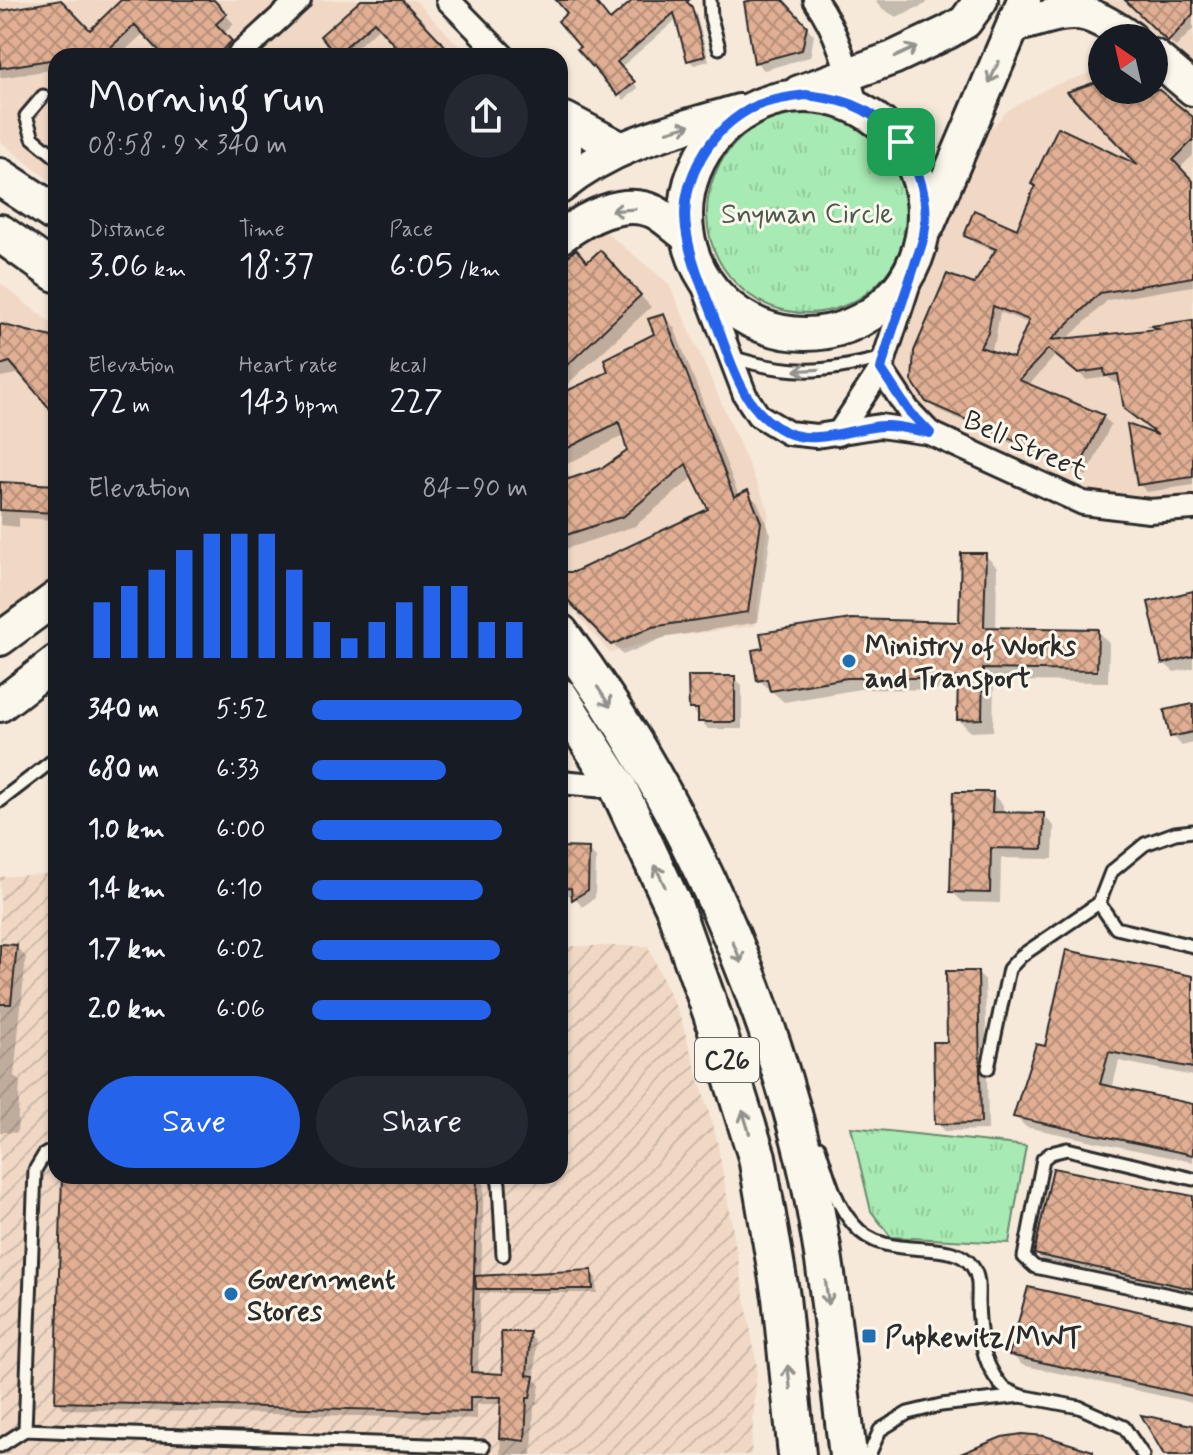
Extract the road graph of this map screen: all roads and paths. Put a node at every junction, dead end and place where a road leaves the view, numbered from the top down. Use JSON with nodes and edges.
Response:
{"nodes":[{"id":1,"x":299,"y":0,"type":"edge"},
{"id":2,"x":448,"y":0,"type":"edge"},
{"id":3,"x":710,"y":0,"type":"edge"},
{"id":4,"x":815,"y":0,"type":"edge"},
{"id":5,"x":981,"y":0,"type":"edge"},
{"id":6,"x":1104,"y":0,"type":"edge"},
{"id":7,"x":1019,"y":13,"type":"edge"},
{"id":8,"x":1108,"y":24,"type":"edge"},
{"id":9,"x":1122,"y":24,"type":"edge"},
{"id":10,"x":247,"y":48,"type":"edge"},
{"id":11,"x":495,"y":48,"type":"edge"},
{"id":12,"x":719,"y":48,"type":"dead end"},
{"id":13,"x":1168,"y":68,"type":"edge"},
{"id":14,"x":849,"y":75,"type":"junction"},
{"id":15,"x":1193,"y":89,"type":"edge"},
{"id":16,"x":43,"y":96,"type":"dead end"},
{"id":17,"x":768,"y":102,"type":"junction"},
{"id":18,"x":856,"y":106,"type":"junction"},
{"id":19,"x":568,"y":120,"type":"edge"},
{"id":20,"x":620,"y":148,"type":"junction"},
{"id":21,"x":48,"y":150,"type":"edge"},
{"id":22,"x":0,"y":177,"type":"edge"},
{"id":23,"x":568,"y":181,"type":"edge"},
{"id":24,"x":48,"y":209,"type":"edge"},
{"id":25,"x":568,"y":232,"type":"edge"},
{"id":26,"x":0,"y":233,"type":"edge"},
{"id":27,"x":686,"y":235,"type":"junction"},
{"id":28,"x":924,"y":235,"type":"junction"},
{"id":29,"x":48,"y":267,"type":"edge"},
{"id":30,"x":914,"y":267,"type":"junction"},
{"id":31,"x":698,"y":271,"type":"junction"},
{"id":32,"x":728,"y":356,"type":"junction"},
{"id":33,"x":883,"y":363,"type":"junction"},
{"id":34,"x":930,"y":433,"type":"junction"},
{"id":35,"x":838,"y":434,"type":"junction"},
{"id":36,"x":1193,"y":508,"type":"edge"},
{"id":37,"x":48,"y":604,"type":"edge"},
{"id":38,"x":0,"y":639,"type":"edge"},
{"id":39,"x":568,"y":644,"type":"edge"},
{"id":40,"x":48,"y":668,"type":"edge"},
{"id":41,"x":0,"y":705,"type":"edge"},
{"id":42,"x":568,"y":719,"type":"edge"},
{"id":43,"x":48,"y":764,"type":"edge"},
{"id":44,"x":568,"y":783,"type":"edge"},
{"id":45,"x":618,"y":787,"type":"junction"},
{"id":46,"x":0,"y":801,"type":"edge"},
{"id":47,"x":1193,"y":831,"type":"edge"},
{"id":48,"x":1099,"y":903,"type":"junction"},
{"id":49,"x":1193,"y":946,"type":"edge"},
{"id":50,"x":753,"y":990,"type":"junction"},
{"id":51,"x":784,"y":1039,"type":"dead end"},
{"id":52,"x":988,"y":1068,"type":"dead end"},
{"id":53,"x":815,"y":1136,"type":"dead end"},
{"id":54,"x":48,"y":1153,"type":"edge"},
{"id":55,"x":1193,"y":1179,"type":"edge"},
{"id":56,"x":499,"y":1184,"type":"edge"},
{"id":57,"x":503,"y":1255,"type":"dead end"},
{"id":58,"x":1193,"y":1300,"type":"edge"},
{"id":59,"x":1021,"y":1396,"type":"junction"},
{"id":60,"x":25,"y":1430,"type":"junction"},
{"id":61,"x":0,"y":1446,"type":"edge"},
{"id":62,"x":483,"y":1447,"type":"dead end"},
{"id":63,"x":797,"y":1455,"type":"edge"},
{"id":64,"x":848,"y":1455,"type":"edge"},
{"id":65,"x":869,"y":1455,"type":"edge"},
{"id":66,"x":1143,"y":1455,"type":"edge"}],
"edges":[{"from":1,"to":10,"type":"street"},
{"from":2,"to":11,"type":"street"},
{"from":3,"to":12,"type":"lane"},
{"from":4,"to":14,"type":"street"},
{"from":14,"to":5,"type":"main road","one_way":true},
{"from":6,"to":9,"type":"main road"},
{"from":7,"to":8,"type":"main road"},
{"from":7,"to":28,"type":"main road","one_way":true},
{"from":13,"to":15,"type":"main road"},
{"from":14,"to":17,"type":"main road"},
{"from":14,"to":18,"type":"street"},
{"from":16,"to":21,"type":"lane"},
{"from":17,"to":18,"type":"main road"},
{"from":20,"to":17,"type":"main road","one_way":true},
{"from":17,"to":27,"type":"main road"},
{"from":18,"to":28,"type":"main road"},
{"from":19,"to":20,"type":"main road"},
{"from":20,"to":23,"type":"main road"},
{"from":22,"to":24,"type":"main road"},
{"from":27,"to":25,"type":"main road","one_way":true},
{"from":26,"to":29,"type":"main road"},
{"from":27,"to":31,"type":"main road"},
{"from":28,"to":30,"type":"main road"},
{"from":30,"to":31,"type":"main road"},
{"from":30,"to":33,"type":"street"},
{"from":31,"to":32,"type":"street","name":"Bell Street"},
{"from":33,"to":32,"type":"lane","one_way":true},
{"from":32,"to":35,"type":"street","name":"Bell Street"},
{"from":33,"to":34,"type":"street"},
{"from":33,"to":35,"type":"street"},
{"from":34,"to":35,"type":"street","name":"Bell Street"},
{"from":34,"to":36,"type":"street","name":"Bell Street"},
{"from":37,"to":38,"type":"main road"},
{"from":39,"to":50,"type":"main road","number":"C26","one_way":true},
{"from":40,"to":41,"type":"main road"},
{"from":42,"to":45,"type":"main road","number":"C26"},
{"from":43,"to":46,"type":"lane"},
{"from":44,"to":45,"type":"street"},
{"from":63,"to":45,"type":"main road","number":"C26","one_way":true},
{"from":47,"to":48,"type":"lane"},
{"from":48,"to":49,"type":"lane"},
{"from":48,"to":52,"type":"lane"},
{"from":50,"to":51,"type":"lane"},
{"from":50,"to":64,"type":"main road","number":"C26","one_way":true},
{"from":53,"to":59,"type":"lane"},
{"from":54,"to":60,"type":"lane"},
{"from":55,"to":58,"type":"lane"},
{"from":56,"to":57,"type":"lane"},
{"from":59,"to":65,"type":"lane"},
{"from":59,"to":66,"type":"lane"},
{"from":60,"to":61,"type":"lane"},
{"from":60,"to":62,"type":"lane"}]}
